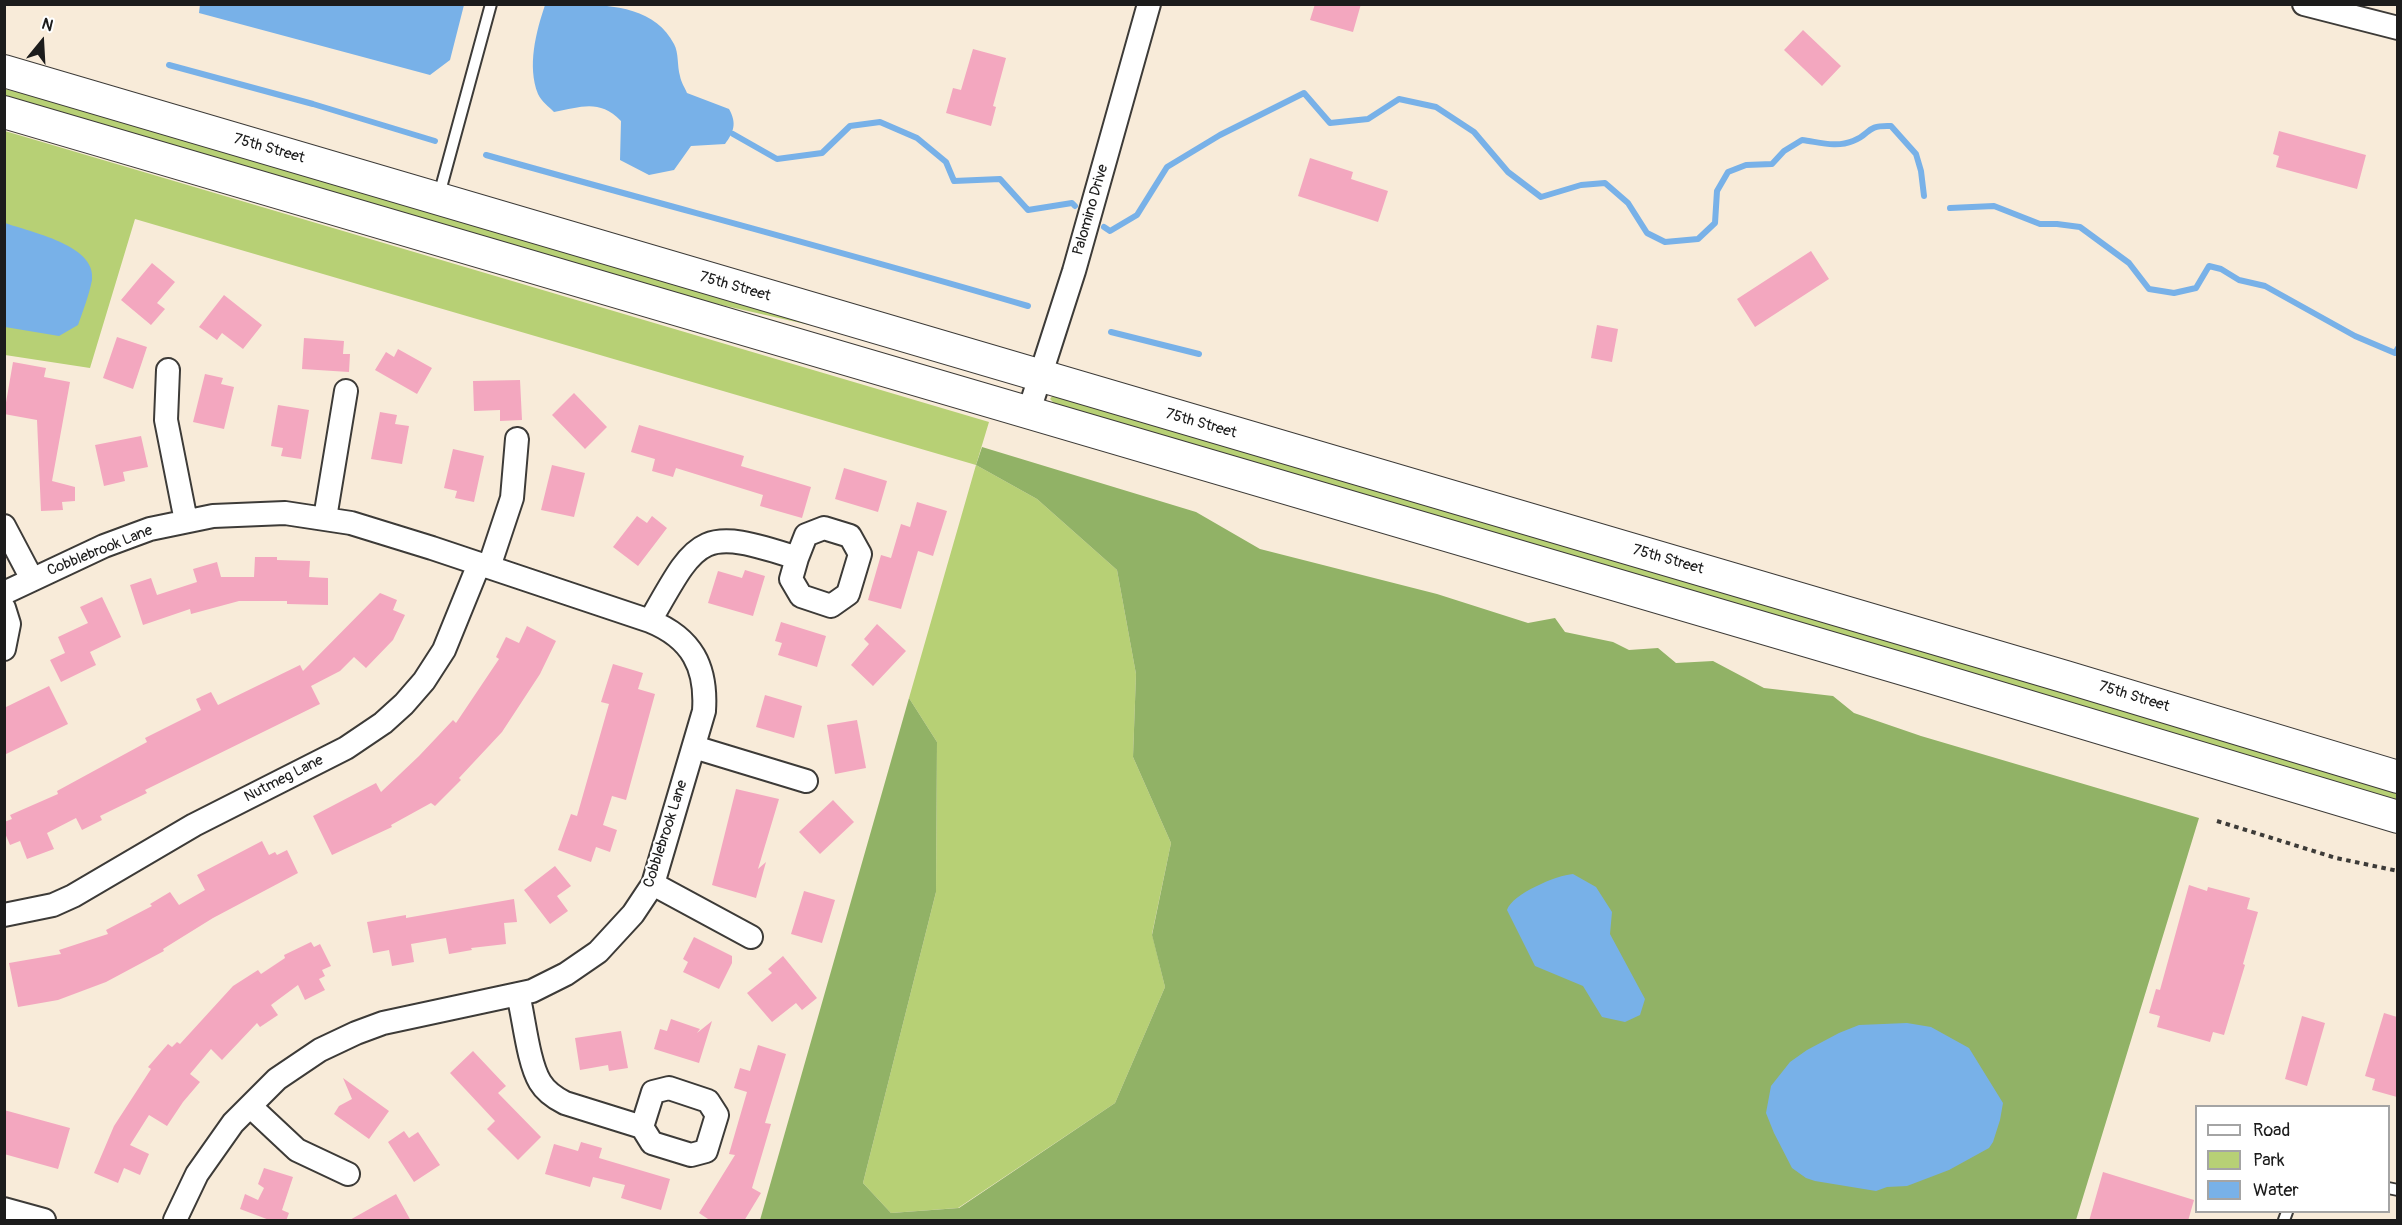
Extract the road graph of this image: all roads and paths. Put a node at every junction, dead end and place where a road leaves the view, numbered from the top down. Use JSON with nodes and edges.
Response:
{"nodes":[{"id":1,"x":492,"y":4,"type":"edge"},
{"id":2,"x":1149,"y":4,"type":"edge"},
{"id":3,"x":2304,"y":4,"type":"edge"},
{"id":4,"x":2397,"y":28,"type":"edge"},
{"id":5,"x":4,"y":71,"type":"edge"},
{"id":6,"x":4,"y":112,"type":"edge"},
{"id":7,"x":438,"y":199,"type":"junction"},
{"id":8,"x":168,"y":370,"type":"dead end"},
{"id":9,"x":346,"y":391,"type":"dead end"},
{"id":10,"x":1034,"y":394,"type":"junction"},
{"id":11,"x":517,"y":439,"type":"dead end"},
{"id":12,"x":325,"y":518,"type":"junction"},
{"id":13,"x":186,"y":521,"type":"junction"},
{"id":14,"x":4,"y":526,"type":"edge"},
{"id":15,"x":797,"y":558,"type":"dead end"},
{"id":16,"x":484,"y":565,"type":"junction"},
{"id":17,"x":32,"y":579,"type":"junction"},
{"id":18,"x":4,"y":592,"type":"edge"},
{"id":19,"x":4,"y":608,"type":"edge"},
{"id":20,"x":650,"y":621,"type":"junction"},
{"id":21,"x":4,"y":649,"type":"edge"},
{"id":22,"x":694,"y":747,"type":"junction"},
{"id":23,"x":2397,"y":777,"type":"edge"},
{"id":24,"x":806,"y":781,"type":"dead end"},
{"id":25,"x":2397,"y":817,"type":"edge"},
{"id":26,"x":2217,"y":821,"type":"dead end"},
{"id":27,"x":2397,"y":871,"type":"edge"},
{"id":28,"x":652,"y":884,"type":"junction"},
{"id":29,"x":4,"y":915,"type":"edge"},
{"id":30,"x":752,"y":937,"type":"dead end"},
{"id":31,"x":518,"y":994,"type":"junction"},
{"id":32,"x":250,"y":1106,"type":"junction"},
{"id":33,"x":642,"y":1127,"type":"dead end"},
{"id":34,"x":348,"y":1174,"type":"dead end"},
{"id":35,"x":4,"y":1209,"type":"edge"},
{"id":36,"x":44,"y":1221,"type":"edge"},
{"id":37,"x":176,"y":1221,"type":"edge"}],
"edges":[{"from":1,"to":7,"type":"lane"},
{"from":2,"to":10,"type":"street","name":"Palomino Drive"},
{"from":3,"to":4,"type":"street"},
{"from":5,"to":7,"type":"main road","name":"75th Street"},
{"from":6,"to":10,"type":"main road","name":"75th Street"},
{"from":7,"to":10,"type":"main road","name":"75th Street"},
{"from":8,"to":13,"type":"street"},
{"from":9,"to":12,"type":"street"},
{"from":10,"to":23,"type":"main road","name":"75th Street"},
{"from":10,"to":25,"type":"main road","name":"75th Street"},
{"from":11,"to":16,"type":"street","name":"Nutmeg Lane"},
{"from":12,"to":13,"type":"street","name":"Cobblebrook Lane"},
{"from":12,"to":16,"type":"street","name":"Cobblebrook Lane"},
{"from":13,"to":17,"type":"street","name":"Cobblebrook Lane"},
{"from":14,"to":17,"type":"street"},
{"from":15,"to":20,"type":"street"},
{"from":16,"to":20,"type":"street","name":"Cobblebrook Lane"},
{"from":16,"to":29,"type":"street","name":"Nutmeg Lane"},
{"from":17,"to":18,"type":"street","name":"Cobblebrook Lane"},
{"from":19,"to":21,"type":"street"},
{"from":20,"to":22,"type":"street","name":"Cobblebrook Lane"},
{"from":22,"to":24,"type":"street"},
{"from":22,"to":28,"type":"street","name":"Cobblebrook Lane"},
{"from":26,"to":27,"type":"path"},
{"from":28,"to":30,"type":"street"},
{"from":28,"to":31,"type":"street","name":"Cobblebrook Lane"},
{"from":31,"to":32,"type":"street","name":"Cobblebrook Lane"},
{"from":31,"to":33,"type":"street"},
{"from":32,"to":34,"type":"street"},
{"from":32,"to":37,"type":"street","name":"Cobblebrook Lane"},
{"from":35,"to":36,"type":"street"}]}
